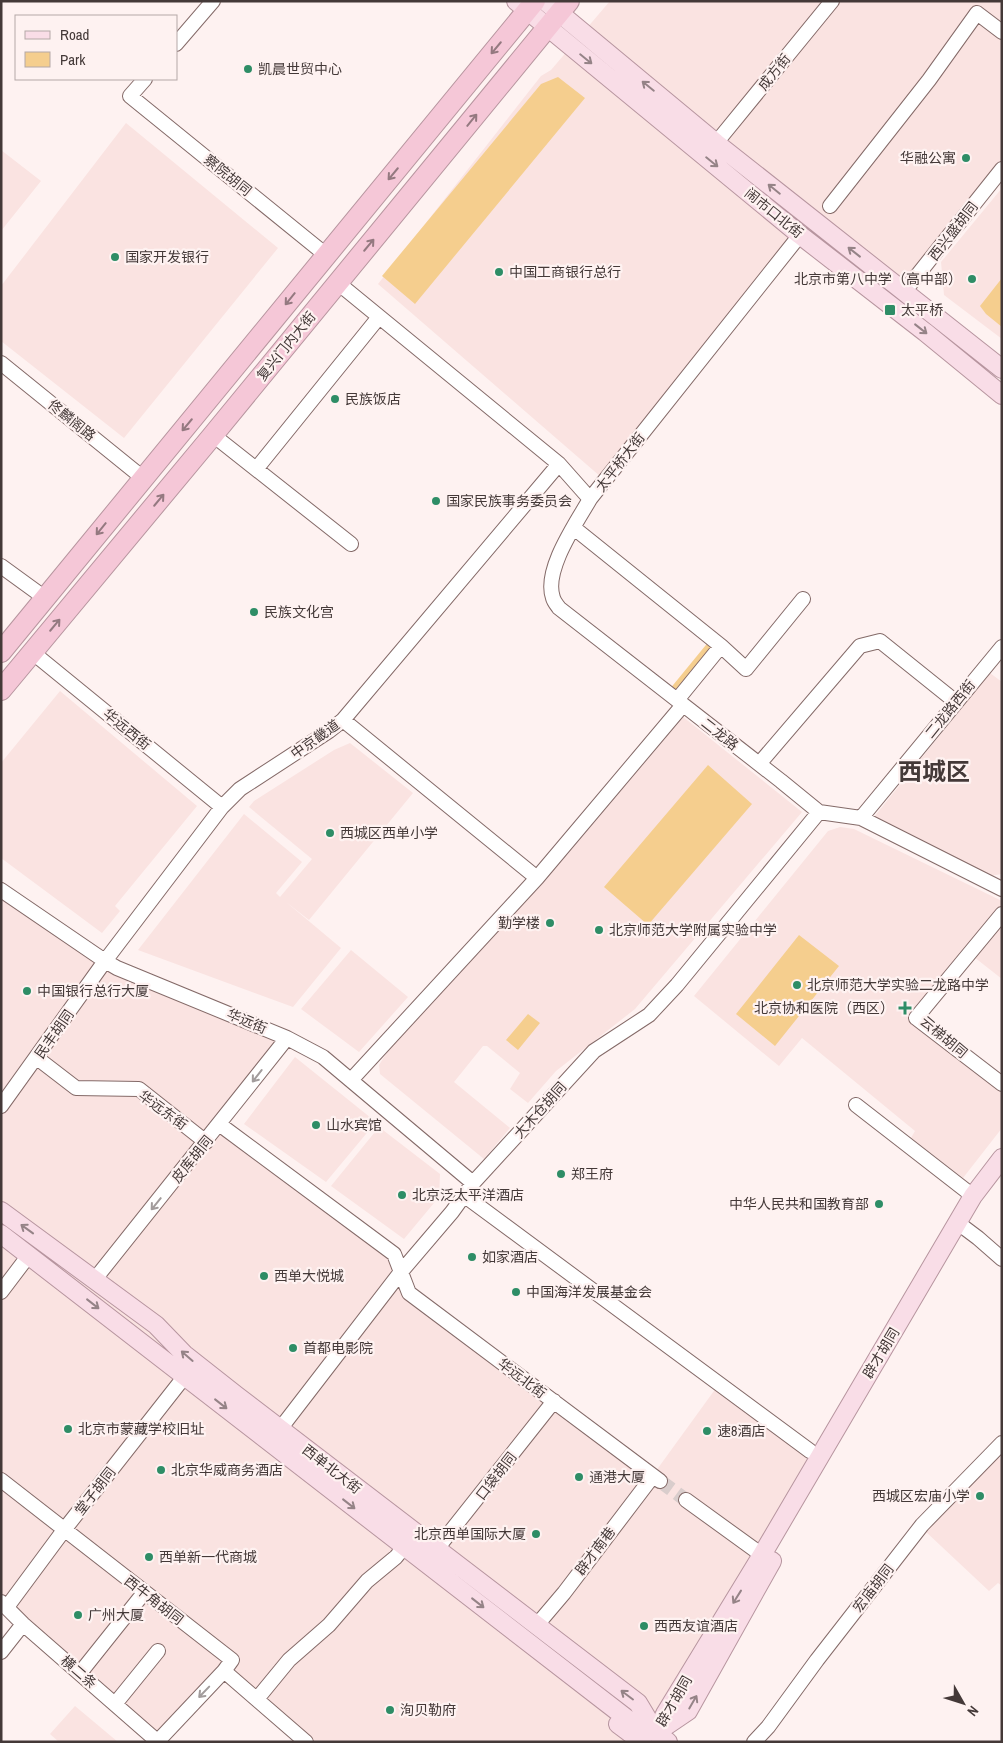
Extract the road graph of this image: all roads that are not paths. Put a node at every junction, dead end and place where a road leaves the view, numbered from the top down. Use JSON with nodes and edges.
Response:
{"nodes":[{"id":1,"x":213,"y":1,"type":"edge"},
{"id":2,"x":832,"y":1,"type":"edge"},
{"id":3,"x":543,"y":8,"type":"edge"},
{"id":4,"x":1002,"y":32,"type":"edge"},
{"id":5,"x":178,"y":42,"type":"edge"},
{"id":6,"x":144,"y":80,"type":"edge"},
{"id":7,"x":716,"y":143,"type":"junction"},
{"id":8,"x":1002,"y":169,"type":"edge"},
{"id":9,"x":830,"y":206,"type":"dead end"},
{"id":10,"x":812,"y":219,"type":"junction"},
{"id":11,"x":800,"y":234,"type":"junction"},
{"id":12,"x":326,"y":255,"type":"junction"},
{"id":13,"x":338,"y":283,"type":"junction"},
{"id":14,"x":904,"y":292,"type":"junction"},
{"id":15,"x":379,"y":317,"type":"junction"},
{"id":16,"x":1,"y":363,"type":"edge"},
{"id":17,"x":1002,"y":369,"type":"edge"},
{"id":18,"x":1002,"y":394,"type":"edge"},
{"id":19,"x":214,"y":435,"type":"junction"},
{"id":20,"x":558,"y":464,"type":"junction"},
{"id":21,"x":256,"y":468,"type":"junction"},
{"id":22,"x":143,"y":478,"type":"junction"},
{"id":23,"x":590,"y":498,"type":"junction"},
{"id":24,"x":574,"y":528,"type":"junction"},
{"id":25,"x":351,"y":544,"type":"dead end"},
{"id":26,"x":1,"y":566,"type":"edge"},
{"id":27,"x":45,"y":598,"type":"junction"},
{"id":28,"x":803,"y":599,"type":"dead end"},
{"id":29,"x":722,"y":646,"type":"junction"},
{"id":30,"x":1002,"y":647,"type":"edge"},
{"id":31,"x":1,"y":652,"type":"edge"},
{"id":32,"x":32,"y":652,"type":"junction"},
{"id":33,"x":1,"y":690,"type":"edge"},
{"id":34,"x":956,"y":702,"type":"junction"},
{"id":35,"x":680,"y":703,"type":"junction"},
{"id":36,"x":343,"y":720,"type":"junction"},
{"id":37,"x":759,"y":764,"type":"junction"},
{"id":38,"x":222,"y":807,"type":"junction"},
{"id":39,"x":819,"y":812,"type":"junction"},
{"id":40,"x":861,"y":818,"type":"junction"},
{"id":41,"x":537,"y":878,"type":"junction"},
{"id":42,"x":1002,"y":889,"type":"edge"},
{"id":43,"x":1,"y":890,"type":"edge"},
{"id":44,"x":1002,"y":914,"type":"edge"},
{"id":45,"x":105,"y":961,"type":"junction"},
{"id":46,"x":287,"y":1038,"type":"junction"},
{"id":47,"x":37,"y":1058,"type":"junction"},
{"id":48,"x":352,"y":1079,"type":"junction"},
{"id":49,"x":1002,"y":1084,"type":"edge"},
{"id":50,"x":856,"y":1104,"type":"dead end"},
{"id":51,"x":1,"y":1106,"type":"edge"},
{"id":52,"x":219,"y":1124,"type":"junction"},
{"id":53,"x":206,"y":1142,"type":"junction"},
{"id":54,"x":1002,"y":1158,"type":"edge"},
{"id":55,"x":1002,"y":1178,"type":"edge"},
{"id":56,"x":473,"y":1183,"type":"junction"},
{"id":57,"x":465,"y":1196,"type":"junction"},
{"id":58,"x":973,"y":1196,"type":"junction"},
{"id":59,"x":1,"y":1211,"type":"edge"},
{"id":60,"x":962,"y":1226,"type":"junction"},
{"id":61,"x":1,"y":1234,"type":"edge"},
{"id":62,"x":29,"y":1255,"type":"junction"},
{"id":63,"x":1002,"y":1259,"type":"edge"},
{"id":64,"x":400,"y":1273,"type":"junction"},
{"id":65,"x":95,"y":1279,"type":"junction"},
{"id":66,"x":1,"y":1292,"type":"edge"},
{"id":67,"x":185,"y":1376,"type":"junction"},
{"id":68,"x":554,"y":1402,"type":"junction"},
{"id":69,"x":280,"y":1429,"type":"junction"},
{"id":70,"x":1000,"y":1449,"type":"edge"},
{"id":71,"x":810,"y":1451,"type":"dead end"},
{"id":72,"x":656,"y":1478,"type":"joint"},
{"id":73,"x":1,"y":1480,"type":"edge"},
{"id":74,"x":686,"y":1500,"type":"tunnel mouth"},
{"id":75,"x":64,"y":1530,"type":"junction"},
{"id":76,"x":404,"y":1547,"type":"junction"},
{"id":77,"x":436,"y":1550,"type":"junction"},
{"id":78,"x":762,"y":1555,"type":"junction"},
{"id":79,"x":143,"y":1594,"type":"dead end"},
{"id":80,"x":4,"y":1605,"type":"edge"},
{"id":81,"x":23,"y":1624,"type":"junction"},
{"id":82,"x":536,"y":1626,"type":"junction"},
{"id":83,"x":158,"y":1651,"type":"dead end"},
{"id":84,"x":1,"y":1652,"type":"edge"},
{"id":85,"x":224,"y":1671,"type":"junction"},
{"id":86,"x":80,"y":1673,"type":"junction"},
{"id":87,"x":257,"y":1699,"type":"junction"},
{"id":88,"x":115,"y":1704,"type":"junction"},
{"id":89,"x":653,"y":1740,"type":"edge"},
{"id":90,"x":157,"y":1742,"type":"edge"},
{"id":91,"x":306,"y":1742,"type":"edge"},
{"id":92,"x":754,"y":1742,"type":"edge"}],
"edges":[{"from":1,"to":5,"type":"street"},
{"from":2,"to":7,"type":"street","name":"成方街"},
{"from":7,"to":3,"type":"main road","name":"闹市口北街","one_way":true},
{"from":3,"to":11,"type":"main road","name":"闹市口北街","one_way":true},
{"from":3,"to":12,"type":"highway","name":"复兴门内大街","one_way":true},
{"from":13,"to":3,"type":"highway","name":"复兴门内大街","one_way":true},
{"from":4,"to":9,"type":"street"},
{"from":6,"to":12,"type":"street","name":"察院胡同"},
{"from":10,"to":7,"type":"main road","name":"闹市口北街","one_way":true},
{"from":8,"to":14,"type":"street","name":"西兴盛胡同"},
{"from":10,"to":11,"type":"main road"},
{"from":14,"to":10,"type":"main road","name":"闹市口北街","one_way":true},
{"from":11,"to":18,"type":"main road","name":"闹市口北街","one_way":true},
{"from":11,"to":23,"type":"street","name":"太平桥大街"},
{"from":12,"to":22,"type":"highway","name":"复兴门内大街","one_way":true},
{"from":13,"to":15,"type":"street","name":"太平桥大街"},
{"from":13,"to":19,"type":"highway","name":"复兴门内大街"},
{"from":14,"to":17,"type":"main road","name":"闹市口北街"},
{"from":15,"to":20,"type":"street","name":"太平桥大街"},
{"from":15,"to":21,"type":"street"},
{"from":16,"to":22,"type":"street","name":"佟麟阁路"},
{"from":19,"to":21,"type":"street"},
{"from":32,"to":19,"type":"highway","name":"复兴门内大街","one_way":true},
{"from":20,"to":23,"type":"street","name":"太平桥大街"},
{"from":20,"to":36,"type":"street","name":"中京畿道"},
{"from":21,"to":25,"type":"street"},
{"from":22,"to":27,"type":"highway","name":"复兴门内大街","one_way":true},
{"from":23,"to":24,"type":"street","name":"二龙路"},
{"from":24,"to":29,"type":"street"},
{"from":24,"to":35,"type":"street","name":"二龙路"},
{"from":26,"to":27,"type":"street"},
{"from":27,"to":31,"type":"highway","name":"复兴门内大街"},
{"from":28,"to":29,"type":"street"},
{"from":29,"to":35,"type":"street"},
{"from":30,"to":34,"type":"street","name":"二龙路西街"},
{"from":32,"to":33,"type":"highway","name":"复兴门内大街"},
{"from":32,"to":38,"type":"street","name":"华远西街"},
{"from":34,"to":37,"type":"street"},
{"from":34,"to":40,"type":"street","name":"二龙路西街"},
{"from":35,"to":37,"type":"street","name":"二龙路"},
{"from":35,"to":41,"type":"street"},
{"from":36,"to":38,"type":"street","name":"中京畿道"},
{"from":36,"to":41,"type":"street"},
{"from":37,"to":39,"type":"street","name":"二龙路"},
{"from":38,"to":45,"type":"street","name":"中京畿道"},
{"from":39,"to":40,"type":"street"},
{"from":39,"to":56,"type":"street","name":"大木仓胡同"},
{"from":40,"to":42,"type":"street"},
{"from":41,"to":48,"type":"street"},
{"from":43,"to":45,"type":"street","name":"华远街"},
{"from":44,"to":49,"type":"street","name":"云梯胡同"},
{"from":45,"to":46,"type":"street","name":"华远街"},
{"from":45,"to":47,"type":"street","name":"民丰胡同"},
{"from":46,"to":48,"type":"street","name":"华远街"},
{"from":46,"to":52,"type":"street","name":"皮库胡同","one_way":true},
{"from":47,"to":51,"type":"street","name":"民丰胡同"},
{"from":47,"to":53,"type":"street","name":"华远东街"},
{"from":48,"to":56,"type":"street","name":"华远街"},
{"from":50,"to":58,"type":"street"},
{"from":52,"to":53,"type":"street","name":"皮库胡同"},
{"from":52,"to":64,"type":"street","name":"华远北街"},
{"from":53,"to":65,"type":"street","name":"皮库胡同","one_way":true},
{"from":54,"to":58,"type":"main road","name":"辟才胡同"},
{"from":55,"to":60,"type":"main road","name":"辟才胡同"},
{"from":56,"to":57,"type":"street","name":"大木仓胡同"},
{"from":57,"to":64,"type":"street","name":"大木仓胡同"},
{"from":57,"to":71,"type":"street"},
{"from":58,"to":60,"type":"main road","name":"辟才胡同"},
{"from":65,"to":59,"type":"main road","name":"西单北大街","one_way":true},
{"from":60,"to":63,"type":"street"},
{"from":60,"to":78,"type":"main road","name":"辟才胡同"},
{"from":89,"to":60,"type":"main road","name":"辟才胡同","one_way":true},
{"from":61,"to":62,"type":"main road","name":"西单北大街"},
{"from":62,"to":66,"type":"street"},
{"from":62,"to":67,"type":"main road","name":"西单北大街","one_way":true},
{"from":64,"to":68,"type":"street","name":"华远北街"},
{"from":64,"to":69,"type":"street","name":"大木仓胡同"},
{"from":69,"to":65,"type":"main road","name":"西单北大街","one_way":true},
{"from":67,"to":75,"type":"street","name":"堂子胡同"},
{"from":67,"to":76,"type":"main road","name":"西单北大街","one_way":true},
{"from":68,"to":72,"type":"street","name":"华远北街"},
{"from":68,"to":77,"type":"street","name":"口袋胡同"},
{"from":69,"to":77,"type":"main road","name":"西单北大街"},
{"from":70,"to":92,"type":"street","name":"宏庙胡同"},
{"from":72,"to":82,"type":"street","name":"辟才南巷"},
{"from":73,"to":75,"type":"street"},
{"from":74,"to":78,"type":"street"},
{"from":75,"to":80,"type":"street","name":"堂子胡同"},
{"from":75,"to":85,"type":"street","name":"西牛角胡同"},
{"from":76,"to":87,"type":"street"},
{"from":76,"to":89,"type":"main road","name":"西单北大街","one_way":true},
{"from":77,"to":82,"type":"main road","name":"西单北大街"},
{"from":78,"to":89,"type":"main road","name":"辟才胡同","one_way":true},
{"from":79,"to":86,"type":"street"},
{"from":80,"to":81,"type":"street","name":"横二条"},
{"from":81,"to":84,"type":"street"},
{"from":81,"to":86,"type":"street","name":"横二条"},
{"from":89,"to":82,"type":"main road","name":"西单北大街","one_way":true},
{"from":83,"to":88,"type":"street"},
{"from":85,"to":87,"type":"street"},
{"from":85,"to":90,"type":"street","one_way":true},
{"from":86,"to":88,"type":"street","name":"横二条"},
{"from":87,"to":91,"type":"street"},
{"from":88,"to":90,"type":"street","name":"横二条"}]}
